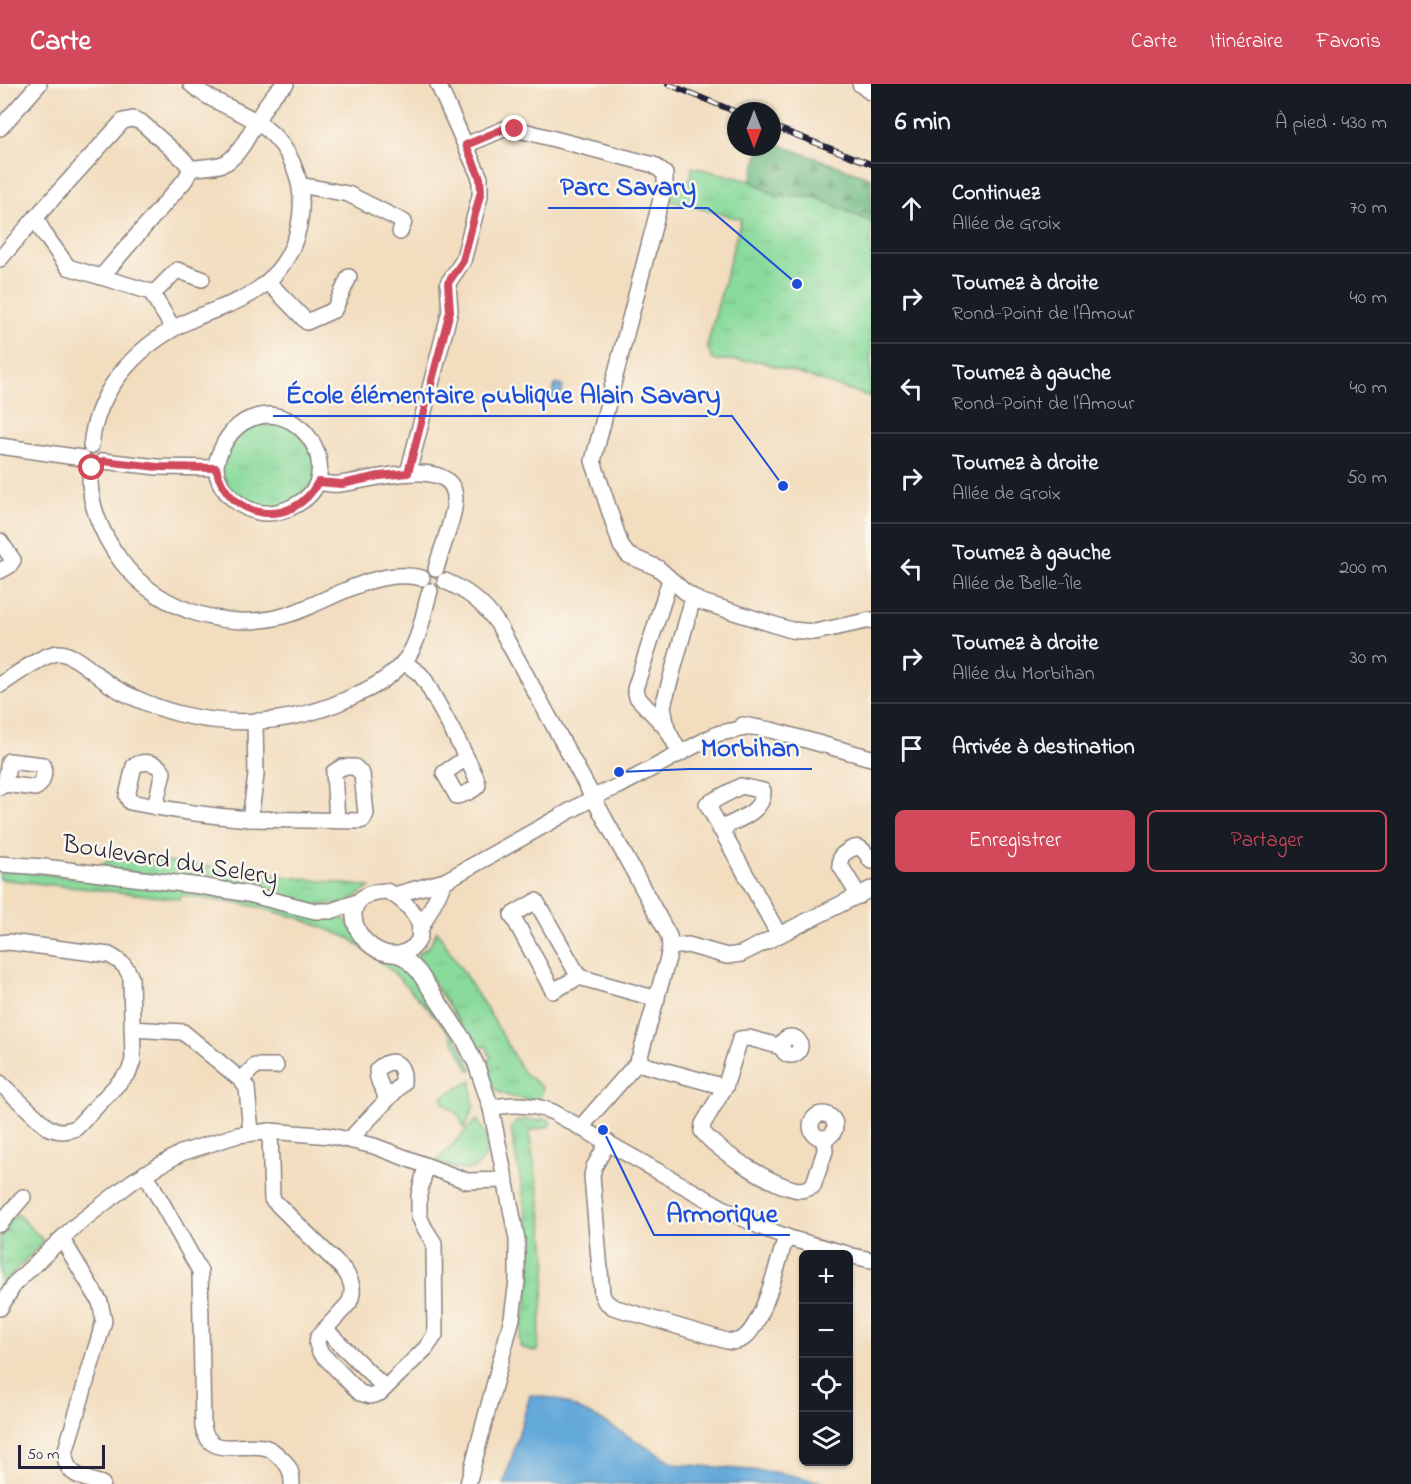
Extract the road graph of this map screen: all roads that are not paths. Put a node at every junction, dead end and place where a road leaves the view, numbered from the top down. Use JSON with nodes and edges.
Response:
{"nodes":[{"id":1,"x":191,"y":84,"type":"edge"},
{"id":2,"x":286,"y":84,"type":"edge"},
{"id":3,"x":438,"y":84,"type":"edge"},
{"id":4,"x":39,"y":85,"type":"edge"},
{"id":5,"x":256,"y":120,"type":"junction"},
{"id":6,"x":2,"y":123,"type":"edge"},
{"id":7,"x":466,"y":145,"type":"junction"},
{"id":8,"x":191,"y":169,"type":"junction"},
{"id":9,"x":300,"y":185,"type":"junction"},
{"id":10,"x":36,"y":217,"type":"junction"},
{"id":11,"x":400,"y":232,"type":"dead end"},
{"id":12,"x":0,"y":259,"type":"edge"},
{"id":13,"x":101,"y":277,"type":"junction"},
{"id":14,"x":349,"y":277,"type":"dead end"},
{"id":15,"x":202,"y":279,"type":"dead end"},
{"id":16,"x":268,"y":282,"type":"junction"},
{"id":17,"x":153,"y":294,"type":"junction"},
{"id":18,"x":173,"y":328,"type":"junction"},
{"id":19,"x":0,"y":446,"type":"edge"},
{"id":20,"x":92,"y":458,"type":"junction"},
{"id":21,"x":216,"y":468,"type":"junction"},
{"id":22,"x":408,"y":473,"type":"junction"},
{"id":23,"x":318,"y":482,"type":"junction"},
{"id":24,"x":0,"y":541,"type":"edge"},
{"id":25,"x":0,"y":571,"type":"edge"},
{"id":26,"x":441,"y":575,"type":"junction"},
{"id":27,"x":670,"y":580,"type":"junction"},
{"id":28,"x":426,"y":585,"type":"junction"},
{"id":29,"x":664,"y":601,"type":"junction"},
{"id":30,"x":691,"y":605,"type":"junction"},
{"id":31,"x":871,"y":620,"type":"edge"},
{"id":32,"x":404,"y":662,"type":"junction"},
{"id":33,"x":0,"y":685,"type":"edge"},
{"id":34,"x":664,"y":699,"type":"junction"},
{"id":35,"x":642,"y":701,"type":"junction"},
{"id":36,"x":255,"y":722,"type":"junction"},
{"id":37,"x":667,"y":729,"type":"junction"},
{"id":38,"x":678,"y":749,"type":"junction"},
{"id":39,"x":466,"y":758,"type":"dead end"},
{"id":40,"x":871,"y":758,"type":"edge"},
{"id":41,"x":597,"y":796,"type":"junction"},
{"id":42,"x":155,"y":807,"type":"dead end"},
{"id":43,"x":250,"y":819,"type":"junction"},
{"id":44,"x":337,"y":821,"type":"dead end"},
{"id":45,"x":720,"y":829,"type":"dead end"},
{"id":46,"x":871,"y":861,"type":"edge"},
{"id":47,"x":0,"y":864,"type":"edge"},
{"id":48,"x":445,"y":881,"type":"junction"},
{"id":49,"x":865,"y":892,"type":"edge"},
{"id":50,"x":394,"y":895,"type":"junction"},
{"id":51,"x":357,"y":902,"type":"junction"},
{"id":52,"x":331,"y":911,"type":"junction"},
{"id":53,"x":354,"y":922,"type":"junction"},
{"id":54,"x":779,"y":936,"type":"junction"},
{"id":55,"x":417,"y":938,"type":"junction"},
{"id":56,"x":0,"y":944,"type":"edge"},
{"id":57,"x":670,"y":947,"type":"junction"},
{"id":58,"x":396,"y":954,"type":"junction"},
{"id":59,"x":418,"y":971,"type":"junction"},
{"id":60,"x":579,"y":977,"type":"junction"},
{"id":61,"x":657,"y":999,"type":"junction"},
{"id":62,"x":132,"y":1029,"type":"junction"},
{"id":63,"x":782,"y":1047,"type":"dead end"},
{"id":64,"x":637,"y":1063,"type":"junction"},
{"id":65,"x":276,"y":1066,"type":"dead end"},
{"id":66,"x":241,"y":1080,"type":"junction"},
{"id":67,"x":0,"y":1083,"type":"edge"},
{"id":68,"x":725,"y":1087,"type":"junction"},
{"id":69,"x":386,"y":1099,"type":"dead end"},
{"id":70,"x":491,"y":1108,"type":"junction"},
{"id":71,"x":581,"y":1127,"type":"junction"},
{"id":72,"x":270,"y":1131,"type":"junction"},
{"id":73,"x":252,"y":1133,"type":"junction"},
{"id":74,"x":824,"y":1138,"type":"dead end"},
{"id":75,"x":351,"y":1139,"type":"junction"},
{"id":76,"x":608,"y":1142,"type":"junction"},
{"id":77,"x":426,"y":1166,"type":"junction"},
{"id":78,"x":145,"y":1173,"type":"junction"},
{"id":79,"x":506,"y":1180,"type":"junction"},
{"id":80,"x":23,"y":1197,"type":"dead end"},
{"id":81,"x":0,"y":1224,"type":"edge"},
{"id":82,"x":786,"y":1237,"type":"junction"},
{"id":83,"x":62,"y":1239,"type":"junction"},
{"id":84,"x":831,"y":1250,"type":"edge"},
{"id":85,"x":853,"y":1256,"type":"edge"},
{"id":86,"x":871,"y":1260,"type":"edge"},
{"id":87,"x":0,"y":1308,"type":"edge"},
{"id":88,"x":325,"y":1329,"type":"junction"},
{"id":89,"x":385,"y":1388,"type":"junction"},
{"id":90,"x":102,"y":1484,"type":"edge"},
{"id":91,"x":292,"y":1484,"type":"edge"},
{"id":92,"x":468,"y":1484,"type":"edge"}],
"edges":[{"from":1,"to":5,"type":"street"},
{"from":2,"to":5,"type":"street"},
{"from":3,"to":7,"type":"street"},
{"from":4,"to":6,"type":"street"},
{"from":5,"to":8,"type":"street"},
{"from":5,"to":9,"type":"street"},
{"from":7,"to":22,"type":"street"},
{"from":7,"to":27,"type":"street"},
{"from":8,"to":10,"type":"street"},
{"from":8,"to":13,"type":"street"},
{"from":9,"to":11,"type":"street"},
{"from":9,"to":16,"type":"street"},
{"from":10,"to":12,"type":"street"},
{"from":10,"to":13,"type":"street"},
{"from":13,"to":17,"type":"street"},
{"from":14,"to":16,"type":"street"},
{"from":15,"to":17,"type":"street"},
{"from":16,"to":18,"type":"street"},
{"from":17,"to":18,"type":"street"},
{"from":18,"to":20,"type":"street"},
{"from":19,"to":20,"type":"street"},
{"from":20,"to":21,"type":"street"},
{"from":20,"to":28,"type":"street"},
{"from":21,"to":23,"type":"street"},
{"from":21,"to":23,"type":"street"},
{"from":22,"to":23,"type":"street"},
{"from":22,"to":26,"type":"street"},
{"from":24,"to":25,"type":"street"},
{"from":26,"to":28,"type":"street"},
{"from":26,"to":41,"type":"street"},
{"from":27,"to":29,"type":"street"},
{"from":27,"to":30,"type":"street"},
{"from":28,"to":32,"type":"street"},
{"from":29,"to":30,"type":"street"},
{"from":29,"to":35,"type":"street"},
{"from":30,"to":31,"type":"street"},
{"from":30,"to":34,"type":"street"},
{"from":32,"to":36,"type":"street"},
{"from":32,"to":39,"type":"street"},
{"from":33,"to":36,"type":"street"},
{"from":34,"to":35,"type":"street"},
{"from":34,"to":37,"type":"street"},
{"from":35,"to":37,"type":"street"},
{"from":36,"to":43,"type":"street"},
{"from":37,"to":38,"type":"street"},
{"from":38,"to":40,"type":"street"},
{"from":38,"to":41,"type":"street"},
{"from":41,"to":48,"type":"street"},
{"from":41,"to":57,"type":"street"},
{"from":42,"to":43,"type":"street"},
{"from":43,"to":44,"type":"street"},
{"from":45,"to":54,"type":"street"},
{"from":46,"to":49,"type":"street"},
{"from":47,"to":52,"type":"street","name":"Boulevard du Selery"},
{"from":48,"to":50,"type":"street"},
{"from":48,"to":55,"type":"street"},
{"from":49,"to":54,"type":"street"},
{"from":50,"to":51,"type":"street"},
{"from":50,"to":55,"type":"street"},
{"from":51,"to":52,"type":"street","name":"Boulevard du Selery"},
{"from":51,"to":53,"type":"street"},
{"from":52,"to":53,"type":"street","name":"Boulevard du Selery"},
{"from":53,"to":58,"type":"street"},
{"from":54,"to":57,"type":"street"},
{"from":55,"to":58,"type":"street"},
{"from":55,"to":59,"type":"street"},
{"from":56,"to":62,"type":"street"},
{"from":57,"to":61,"type":"street"},
{"from":58,"to":59,"type":"street"},
{"from":59,"to":70,"type":"street"},
{"from":60,"to":60,"type":"street"},
{"from":60,"to":61,"type":"street"},
{"from":61,"to":64,"type":"street"},
{"from":62,"to":66,"type":"street"},
{"from":62,"to":67,"type":"street"},
{"from":63,"to":68,"type":"street"},
{"from":64,"to":68,"type":"street"},
{"from":64,"to":71,"type":"street"},
{"from":65,"to":66,"type":"street"},
{"from":66,"to":73,"type":"street"},
{"from":68,"to":74,"type":"street"},
{"from":69,"to":75,"type":"street"},
{"from":70,"to":71,"type":"street"},
{"from":70,"to":79,"type":"street"},
{"from":71,"to":76,"type":"street"},
{"from":72,"to":73,"type":"street"},
{"from":72,"to":75,"type":"street"},
{"from":72,"to":88,"type":"street"},
{"from":73,"to":78,"type":"street"},
{"from":75,"to":77,"type":"street"},
{"from":76,"to":82,"type":"street"},
{"from":76,"to":82,"type":"street"},
{"from":77,"to":79,"type":"street"},
{"from":77,"to":89,"type":"street"},
{"from":78,"to":83,"type":"street"},
{"from":78,"to":91,"type":"street"},
{"from":79,"to":92,"type":"street"},
{"from":80,"to":81,"type":"street"},
{"from":82,"to":84,"type":"street"},
{"from":83,"to":87,"type":"street"},
{"from":83,"to":90,"type":"street"},
{"from":85,"to":86,"type":"street"},
{"from":88,"to":89,"type":"street"},
{"from":88,"to":89,"type":"street"}]}
